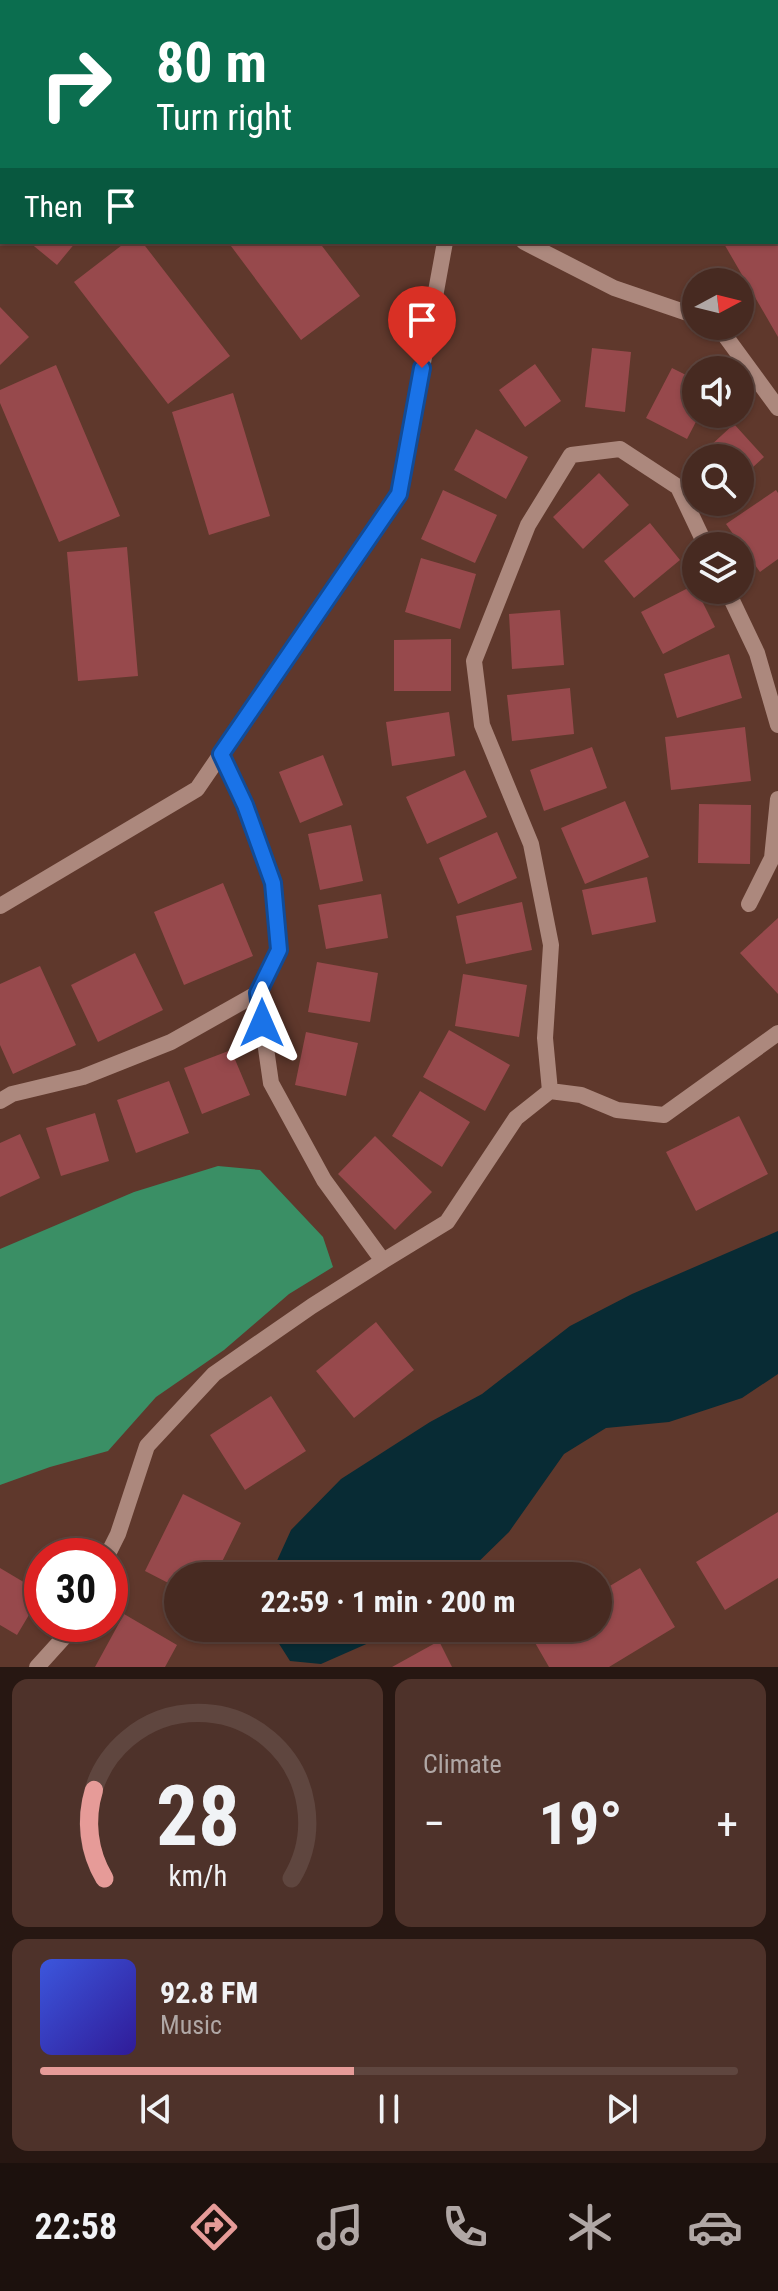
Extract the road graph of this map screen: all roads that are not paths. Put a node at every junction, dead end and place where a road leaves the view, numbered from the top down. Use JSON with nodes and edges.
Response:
{"nodes":[{"id":1,"x":445,"y":244,"type":"edge"},
{"id":2,"x":528,"y":244,"type":"edge"},
{"id":3,"x":682,"y":311,"type":"edge"},
{"id":4,"x":728,"y":340,"type":"edge"},
{"id":5,"x":778,"y":408,"type":"edge"},
{"id":6,"x":699,"y":532,"type":"edge"},
{"id":7,"x":734,"y":604,"type":"edge"},
{"id":8,"x":778,"y":725,"type":"edge"},
{"id":9,"x":221,"y":754,"type":"junction"},
{"id":10,"x":778,"y":799,"type":"edge"},
{"id":11,"x":749,"y":904,"type":"dead end"},
{"id":12,"x":0,"y":906,"type":"edge"},
{"id":13,"x":258,"y":993,"type":"junction"},
{"id":14,"x":778,"y":1033,"type":"edge"},
{"id":15,"x":550,"y":1091,"type":"junction"},
{"id":16,"x":0,"y":1101,"type":"edge"},
{"id":17,"x":383,"y":1261,"type":"junction"},
{"id":18,"x":116,"y":1538,"type":"edge"},
{"id":19,"x":60,"y":1642,"type":"edge"},
{"id":20,"x":37,"y":1667,"type":"edge"}],
"edges":[{"from":1,"to":9,"type":"street"},
{"from":2,"to":3,"type":"street"},
{"from":4,"to":5,"type":"street"},
{"from":6,"to":15,"type":"street"},
{"from":7,"to":8,"type":"street"},
{"from":9,"to":12,"type":"street"},
{"from":9,"to":13,"type":"street"},
{"from":10,"to":11,"type":"street"},
{"from":13,"to":16,"type":"street"},
{"from":13,"to":17,"type":"street"},
{"from":14,"to":15,"type":"street"},
{"from":15,"to":17,"type":"street"},
{"from":17,"to":18,"type":"street"},
{"from":19,"to":20,"type":"street"}]}
